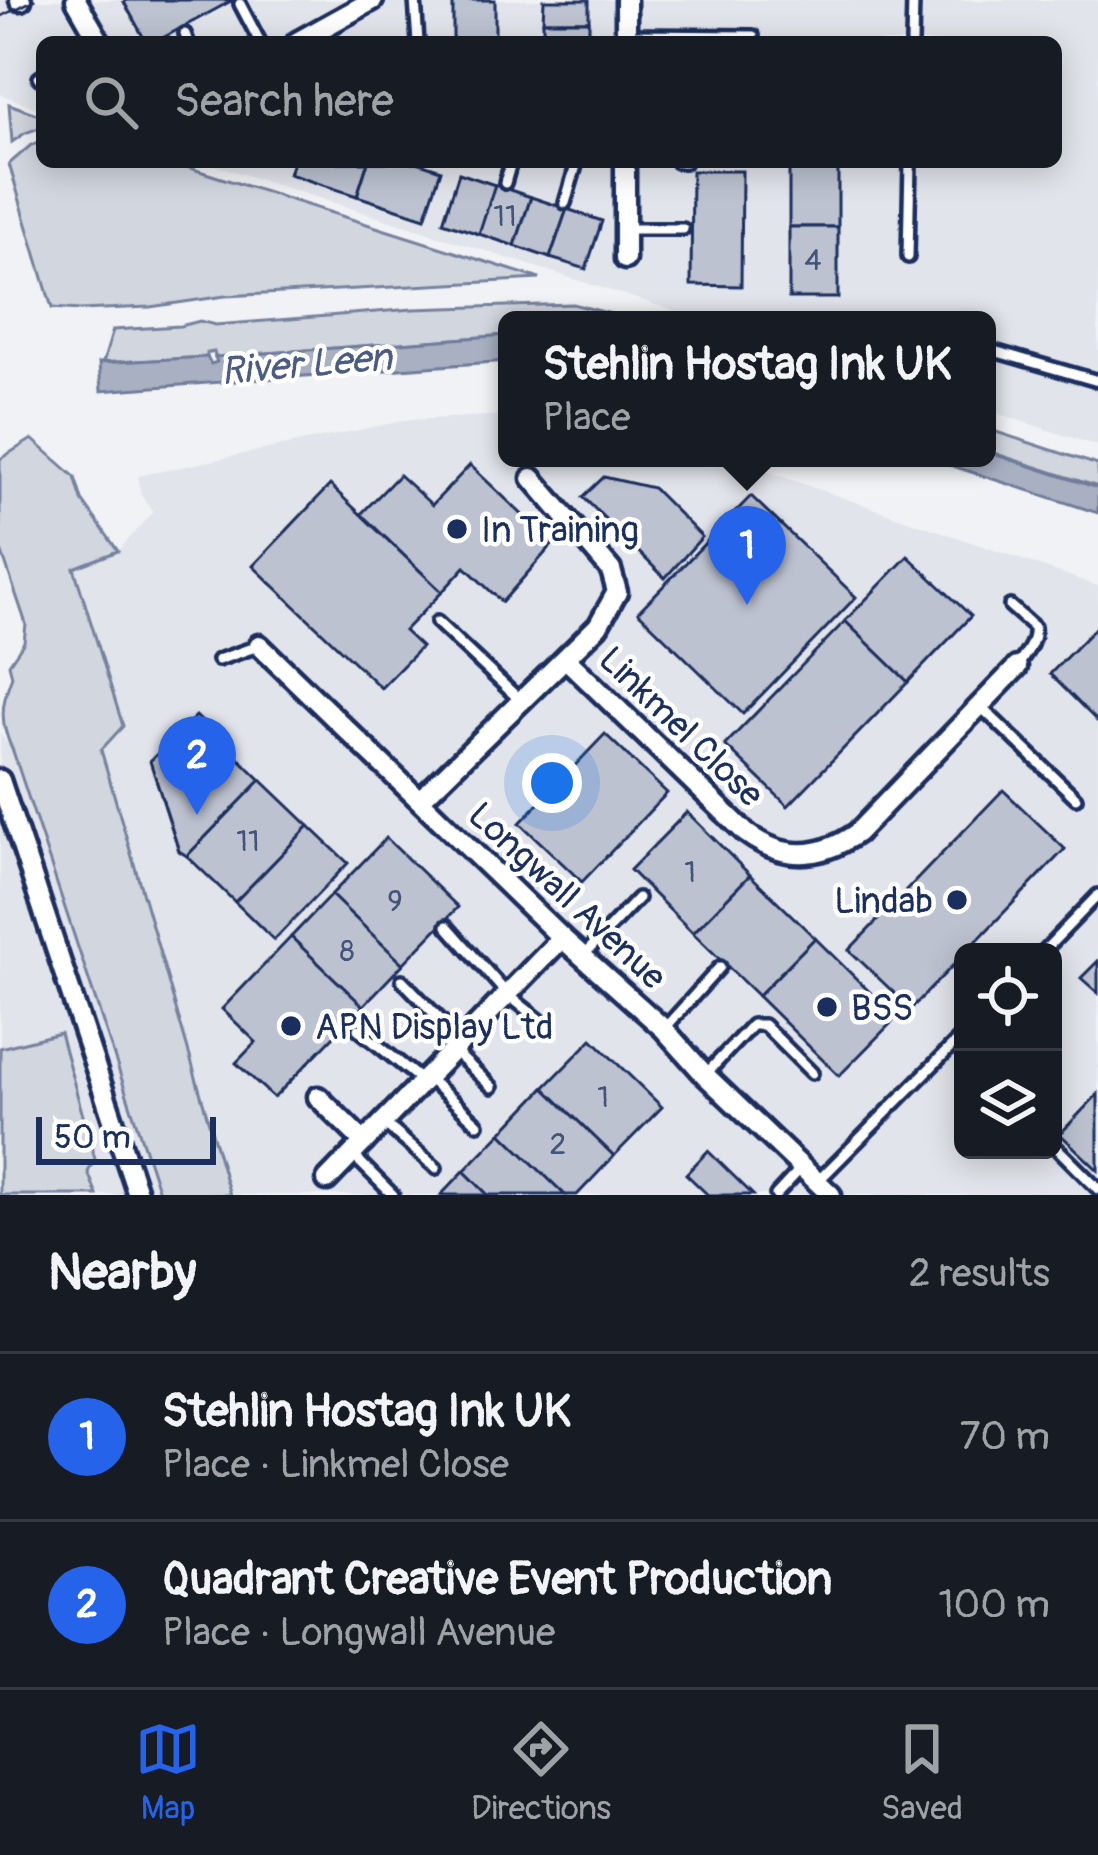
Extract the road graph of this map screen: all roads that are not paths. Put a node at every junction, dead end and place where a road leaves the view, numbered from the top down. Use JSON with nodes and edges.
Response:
{"nodes":[{"id":1,"x":76,"y":0,"type":"edge"},
{"id":2,"x":373,"y":0,"type":"edge"},
{"id":3,"x":416,"y":0,"type":"edge"},
{"id":4,"x":626,"y":0,"type":"edge"},
{"id":5,"x":913,"y":0,"type":"edge"},
{"id":6,"x":240,"y":4,"type":"dead end"},
{"id":7,"x":97,"y":36,"type":"edge"},
{"id":8,"x":257,"y":36,"type":"edge"},
{"id":9,"x":310,"y":36,"type":"edge"},
{"id":10,"x":418,"y":36,"type":"edge"},
{"id":11,"x":626,"y":36,"type":"edge"},
{"id":12,"x":912,"y":36,"type":"edge"},
{"id":13,"x":510,"y":168,"type":"edge"},
{"id":14,"x":575,"y":168,"type":"edge"},
{"id":15,"x":625,"y":168,"type":"edge"},
{"id":16,"x":910,"y":168,"type":"edge"},
{"id":17,"x":505,"y":182,"type":"dead end"},
{"id":18,"x":566,"y":203,"type":"dead end"},
{"id":19,"x":625,"y":229,"type":"junction"},
{"id":20,"x":683,"y":229,"type":"dead end"},
{"id":21,"x":908,"y":257,"type":"dead end"},
{"id":22,"x":625,"y":259,"type":"dead end"},
{"id":23,"x":996,"y":352,"type":"edge"},
{"id":24,"x":1098,"y":381,"type":"edge"},
{"id":25,"x":532,"y":478,"type":"dead end"},
{"id":26,"x":1010,"y":606,"type":"dead end"},
{"id":27,"x":437,"y":622,"type":"dead end"},
{"id":28,"x":259,"y":645,"type":"joint"},
{"id":29,"x":566,"y":659,"type":"junction"},
{"id":30,"x":218,"y":660,"type":"dead end"},
{"id":31,"x":1017,"y":667,"type":"joint"},
{"id":32,"x":522,"y":702,"type":"junction"},
{"id":33,"x":979,"y":705,"type":"junction"},
{"id":34,"x":0,"y":780,"type":"edge"},
{"id":35,"x":1076,"y":798,"type":"dead end"},
{"id":36,"x":420,"y":800,"type":"junction"},
{"id":37,"x":1098,"y":895,"type":"edge"},
{"id":38,"x":638,"y":898,"type":"dead end"},
{"id":39,"x":447,"y":926,"type":"dead end"},
{"id":40,"x":562,"y":938,"type":"junction"},
{"id":41,"x":1052,"y":943,"type":"edge"},
{"id":42,"x":582,"y":957,"type":"junction"},
{"id":43,"x":720,"y":967,"type":"dead end"},
{"id":44,"x":402,"y":980,"type":"dead end"},
{"id":45,"x":507,"y":994,"type":"junction"},
{"id":46,"x":541,"y":1021,"type":"dead end"},
{"id":47,"x":358,"y":1029,"type":"dead end"},
{"id":48,"x":664,"y":1029,"type":"junction"},
{"id":49,"x":954,"y":1044,"type":"edge"},
{"id":50,"x":458,"y":1045,"type":"junction"},
{"id":51,"x":812,"y":1073,"type":"dead end"},
{"id":52,"x":705,"y":1075,"type":"junction"},
{"id":53,"x":425,"y":1079,"type":"junction"},
{"id":54,"x":492,"y":1087,"type":"dead end"},
{"id":55,"x":318,"y":1097,"type":"dead end"},
{"id":56,"x":383,"y":1122,"type":"junction"},
{"id":57,"x":478,"y":1124,"type":"dead end"},
{"id":58,"x":358,"y":1148,"type":"junction"},
{"id":59,"x":1062,"y":1153,"type":"edge"},
{"id":60,"x":436,"y":1168,"type":"dead end"},
{"id":61,"x":802,"y":1168,"type":"junction"},
{"id":62,"x":320,"y":1188,"type":"edge"},
{"id":63,"x":824,"y":1188,"type":"edge"},
{"id":64,"x":1098,"y":1189,"type":"edge"},
{"id":65,"x":138,"y":1195,"type":"edge"},
{"id":66,"x":393,"y":1195,"type":"edge"},
{"id":67,"x":776,"y":1195,"type":"edge"}],
"edges":[{"from":1,"to":7,"type":"street"},
{"from":2,"to":9,"type":"street"},
{"from":3,"to":10,"type":"lane"},
{"from":4,"to":11,"type":"street"},
{"from":5,"to":12,"type":"lane"},
{"from":6,"to":8,"type":"lane"},
{"from":13,"to":17,"type":"lane"},
{"from":14,"to":18,"type":"lane"},
{"from":15,"to":19,"type":"street"},
{"from":16,"to":21,"type":"lane"},
{"from":19,"to":20,"type":"lane"},
{"from":19,"to":22,"type":"street"},
{"from":23,"to":24,"type":"lane"},
{"from":25,"to":29,"type":"street","name":"Linkmel Close"},
{"from":26,"to":31,"type":"lane","name":"Linkmel Close"},
{"from":27,"to":32,"type":"lane"},
{"from":28,"to":30,"type":"lane"},
{"from":28,"to":36,"type":"street","name":"Longwall Avenue"},
{"from":29,"to":32,"type":"street","name":"Linkmel Close"},
{"from":29,"to":33,"type":"street","name":"Linkmel Close"},
{"from":31,"to":33,"type":"street","name":"Linkmel Close"},
{"from":32,"to":36,"type":"street","name":"Linkmel Close"},
{"from":33,"to":35,"type":"lane"},
{"from":34,"to":65,"type":"street"},
{"from":36,"to":40,"type":"street","name":"Longwall Avenue"},
{"from":37,"to":41,"type":"lane"},
{"from":38,"to":42,"type":"lane"},
{"from":39,"to":45,"type":"lane"},
{"from":40,"to":42,"type":"street","name":"Longwall Avenue"},
{"from":40,"to":45,"type":"street"},
{"from":42,"to":48,"type":"street","name":"Longwall Avenue"},
{"from":43,"to":48,"type":"lane"},
{"from":44,"to":50,"type":"lane"},
{"from":45,"to":46,"type":"lane"},
{"from":45,"to":50,"type":"street"},
{"from":47,"to":53,"type":"lane"},
{"from":48,"to":52,"type":"street","name":"Longwall Avenue"},
{"from":49,"to":63,"type":"lane"},
{"from":50,"to":53,"type":"street"},
{"from":50,"to":54,"type":"lane"},
{"from":51,"to":52,"type":"lane"},
{"from":52,"to":61,"type":"street","name":"Longwall Avenue"},
{"from":53,"to":56,"type":"street"},
{"from":53,"to":57,"type":"lane"},
{"from":55,"to":58,"type":"street"},
{"from":56,"to":58,"type":"street"},
{"from":56,"to":60,"type":"lane"},
{"from":58,"to":62,"type":"street"},
{"from":58,"to":66,"type":"lane"},
{"from":59,"to":64,"type":"lane"},
{"from":61,"to":63,"type":"street","name":"Longwall Avenue"},
{"from":61,"to":67,"type":"lane"}]}
